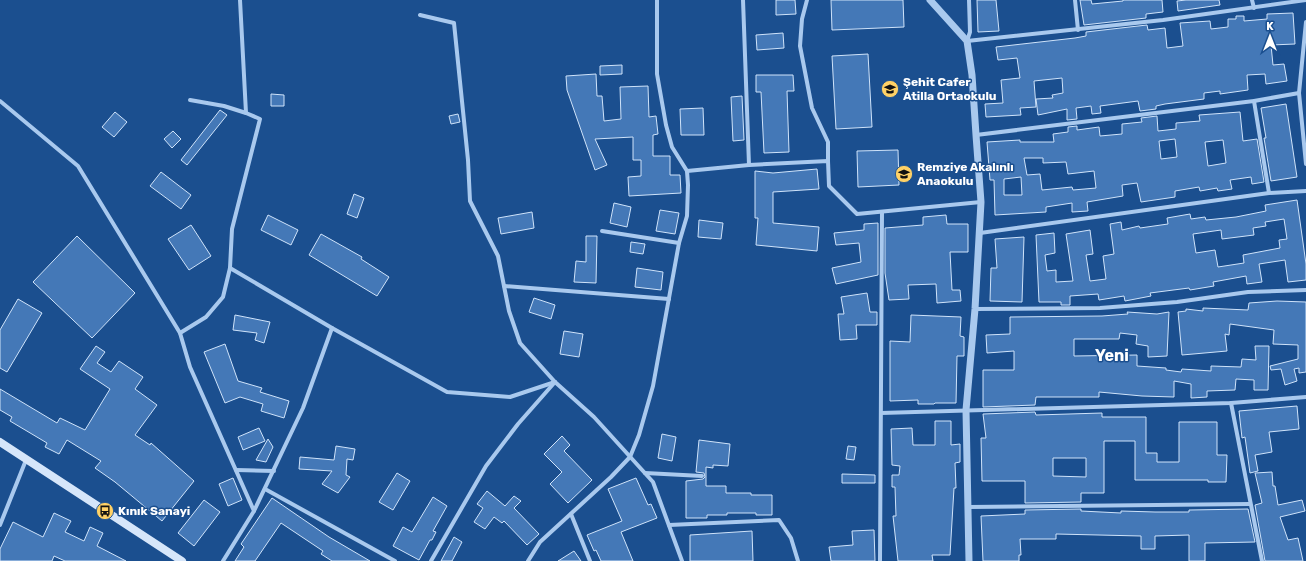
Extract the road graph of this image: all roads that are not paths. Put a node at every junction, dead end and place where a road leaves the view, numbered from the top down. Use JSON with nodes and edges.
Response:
{"nodes":[{"id":1,"x":240,"y":0,"type":"edge"},
{"id":2,"x":657,"y":0,"type":"edge"},
{"id":3,"x":743,"y":0,"type":"edge"},
{"id":4,"x":807,"y":0,"type":"edge"},
{"id":5,"x":930,"y":0,"type":"edge"},
{"id":6,"x":969,"y":0,"type":"edge"},
{"id":7,"x":1075,"y":0,"type":"edge"},
{"id":8,"x":1252,"y":0,"type":"edge"},
{"id":9,"x":1306,"y":0,"type":"edge"},
{"id":10,"x":1254,"y":8,"type":"junction"},
{"id":11,"x":420,"y":15,"type":"dead end"},
{"id":12,"x":1306,"y":22,"type":"edge"},
{"id":13,"x":1078,"y":30,"type":"junction"},
{"id":14,"x":967,"y":41,"type":"junction"},
{"id":15,"x":1299,"y":93,"type":"junction"},
{"id":16,"x":190,"y":100,"type":"dead end"},
{"id":17,"x":0,"y":101,"type":"edge"},
{"id":18,"x":1254,"y":101,"type":"junction"},
{"id":19,"x":246,"y":113,"type":"junction"},
{"id":20,"x":976,"y":136,"type":"junction"},
{"id":21,"x":828,"y":161,"type":"junction"},
{"id":22,"x":1306,"y":164,"type":"edge"},
{"id":23,"x":749,"y":165,"type":"junction"},
{"id":24,"x":687,"y":171,"type":"junction"},
{"id":25,"x":1306,"y":191,"type":"edge"},
{"id":26,"x":1269,"y":193,"type":"junction"},
{"id":27,"x":981,"y":202,"type":"junction"},
{"id":28,"x":882,"y":212,"type":"junction"},
{"id":29,"x":602,"y":231,"type":"dead end"},
{"id":30,"x":980,"y":233,"type":"junction"},
{"id":31,"x":679,"y":243,"type":"junction"},
{"id":32,"x":230,"y":268,"type":"junction"},
{"id":33,"x":504,"y":286,"type":"junction"},
{"id":34,"x":1306,"y":290,"type":"edge"},
{"id":35,"x":669,"y":298,"type":"junction"},
{"id":36,"x":975,"y":309,"type":"junction"},
{"id":37,"x":332,"y":328,"type":"junction"},
{"id":38,"x":180,"y":334,"type":"junction"},
{"id":39,"x":555,"y":382,"type":"junction"},
{"id":40,"x":1306,"y":397,"type":"edge"},
{"id":41,"x":1231,"y":403,"type":"junction"},
{"id":42,"x":966,"y":410,"type":"junction"},
{"id":43,"x":881,"y":413,"type":"junction"},
{"id":44,"x":0,"y":442,"type":"edge"},
{"id":45,"x":630,"y":457,"type":"junction"},
{"id":46,"x":26,"y":460,"type":"junction"},
{"id":47,"x":236,"y":470,"type":"junction"},
{"id":48,"x":274,"y":471,"type":"junction"},
{"id":49,"x":645,"y":473,"type":"junction"},
{"id":50,"x":702,"y":476,"type":"dead end"},
{"id":51,"x":265,"y":490,"type":"junction"},
{"id":52,"x":1250,"y":504,"type":"junction"},
{"id":53,"x":969,"y":507,"type":"junction"},
{"id":54,"x":254,"y":511,"type":"junction"},
{"id":55,"x":571,"y":514,"type":"junction"},
{"id":56,"x":0,"y":525,"type":"edge"},
{"id":57,"x":669,"y":525,"type":"junction"},
{"id":58,"x":182,"y":561,"type":"edge"},
{"id":59,"x":223,"y":561,"type":"edge"},
{"id":60,"x":395,"y":561,"type":"edge"},
{"id":61,"x":431,"y":561,"type":"edge"},
{"id":62,"x":528,"y":561,"type":"edge"},
{"id":63,"x":590,"y":561,"type":"edge"},
{"id":64,"x":682,"y":561,"type":"edge"},
{"id":65,"x":798,"y":561,"type":"edge"},
{"id":66,"x":880,"y":561,"type":"edge"},
{"id":67,"x":969,"y":561,"type":"edge"},
{"id":68,"x":1262,"y":561,"type":"edge"}],
"edges":[{"from":1,"to":19,"type":"street"},
{"from":2,"to":24,"type":"street"},
{"from":3,"to":23,"type":"street"},
{"from":4,"to":21,"type":"street"},
{"from":5,"to":14,"type":"street"},
{"from":6,"to":14,"type":"street"},
{"from":7,"to":13,"type":"street"},
{"from":8,"to":10,"type":"street"},
{"from":9,"to":10,"type":"street"},
{"from":10,"to":13,"type":"street"},
{"from":11,"to":33,"type":"street"},
{"from":12,"to":15,"type":"street"},
{"from":13,"to":14,"type":"street"},
{"from":14,"to":20,"type":"street"},
{"from":15,"to":18,"type":"street"},
{"from":15,"to":22,"type":"street"},
{"from":16,"to":19,"type":"street"},
{"from":17,"to":38,"type":"street"},
{"from":18,"to":20,"type":"street"},
{"from":18,"to":26,"type":"street"},
{"from":19,"to":32,"type":"street"},
{"from":20,"to":27,"type":"street"},
{"from":21,"to":23,"type":"street"},
{"from":21,"to":28,"type":"street"},
{"from":23,"to":24,"type":"street"},
{"from":24,"to":31,"type":"street"},
{"from":25,"to":26,"type":"street"},
{"from":26,"to":30,"type":"street"},
{"from":27,"to":28,"type":"street"},
{"from":27,"to":30,"type":"street"},
{"from":28,"to":43,"type":"street"},
{"from":29,"to":31,"type":"street"},
{"from":30,"to":36,"type":"street"},
{"from":31,"to":35,"type":"street"},
{"from":32,"to":37,"type":"street"},
{"from":32,"to":38,"type":"street"},
{"from":33,"to":35,"type":"street"},
{"from":33,"to":39,"type":"street"},
{"from":34,"to":36,"type":"street"},
{"from":35,"to":45,"type":"street"},
{"from":36,"to":42,"type":"street"},
{"from":37,"to":39,"type":"street"},
{"from":37,"to":48,"type":"street"},
{"from":38,"to":47,"type":"street"},
{"from":39,"to":45,"type":"street"},
{"from":39,"to":61,"type":"street"},
{"from":40,"to":41,"type":"street"},
{"from":41,"to":42,"type":"street"},
{"from":41,"to":52,"type":"street"},
{"from":42,"to":43,"type":"street"},
{"from":42,"to":53,"type":"street"},
{"from":43,"to":66,"type":"street"},
{"from":44,"to":46,"type":"main road"},
{"from":45,"to":49,"type":"street"},
{"from":45,"to":55,"type":"street"},
{"from":46,"to":56,"type":"street"},
{"from":46,"to":58,"type":"main road"},
{"from":47,"to":48,"type":"street"},
{"from":47,"to":54,"type":"street"},
{"from":48,"to":51,"type":"street"},
{"from":49,"to":50,"type":"street"},
{"from":49,"to":57,"type":"street"},
{"from":51,"to":54,"type":"street"},
{"from":51,"to":60,"type":"street"},
{"from":52,"to":53,"type":"street"},
{"from":52,"to":68,"type":"street"},
{"from":53,"to":67,"type":"street"},
{"from":54,"to":59,"type":"street"},
{"from":55,"to":62,"type":"street"},
{"from":55,"to":63,"type":"street"},
{"from":57,"to":64,"type":"street"},
{"from":57,"to":65,"type":"street"}]}
